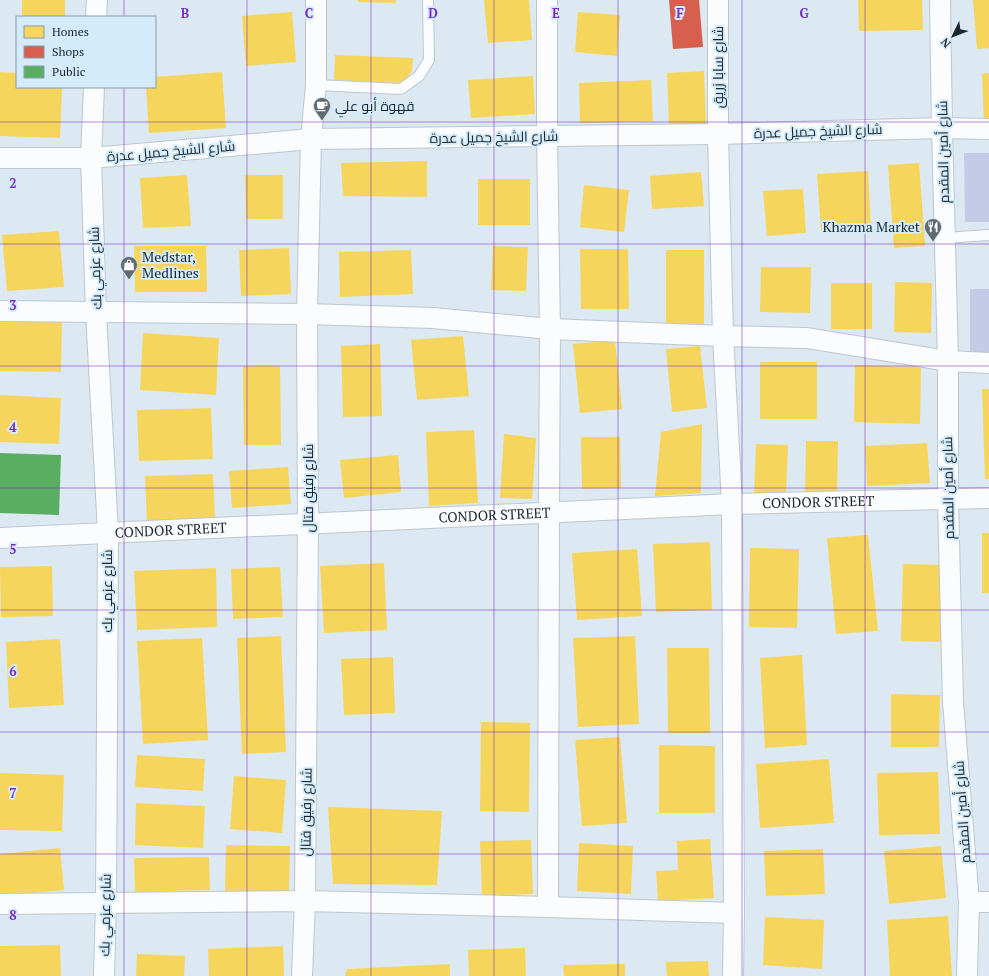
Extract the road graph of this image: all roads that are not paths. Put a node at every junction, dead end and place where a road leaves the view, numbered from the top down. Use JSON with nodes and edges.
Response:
{"nodes":[{"id":1,"x":97,"y":0,"type":"edge"},
{"id":2,"x":316,"y":0,"type":"edge"},
{"id":3,"x":428,"y":0,"type":"edge"},
{"id":4,"x":547,"y":0,"type":"edge"},
{"id":5,"x":718,"y":0,"type":"edge"},
{"id":6,"x":940,"y":0,"type":"edge"},
{"id":7,"x":96,"y":16,"type":"edge"},
{"id":8,"x":316,"y":85,"type":"junction"},
{"id":9,"x":94,"y":88,"type":"edge"},
{"id":10,"x":942,"y":128,"type":"junction"},
{"id":11,"x":989,"y":128,"type":"edge"},
{"id":12,"x":718,"y":134,"type":"junction"},
{"id":13,"x":547,"y":136,"type":"junction"},
{"id":14,"x":311,"y":139,"type":"junction"},
{"id":15,"x":0,"y":158,"type":"edge"},
{"id":16,"x":91,"y":158,"type":"junction"},
{"id":17,"x":989,"y":235,"type":"edge"},
{"id":18,"x":944,"y":238,"type":"junction"},
{"id":19,"x":0,"y":311,"type":"edge"},
{"id":20,"x":96,"y":313,"type":"junction"},
{"id":21,"x":307,"y":314,"type":"junction"},
{"id":22,"x":550,"y":329,"type":"junction"},
{"id":23,"x":723,"y":336,"type":"junction"},
{"id":24,"x":948,"y":361,"type":"junction"},
{"id":25,"x":989,"y":363,"type":"edge"},
{"id":26,"x":989,"y":498,"type":"edge"},
{"id":27,"x":948,"y":499,"type":"junction"},
{"id":28,"x":732,"y":504,"type":"junction"},
{"id":29,"x":549,"y":512,"type":"junction"},
{"id":30,"x":308,"y":523,"type":"junction"},
{"id":31,"x":108,"y":532,"type":"junction"},
{"id":32,"x":0,"y":538,"type":"edge"},
{"id":33,"x":305,"y":901,"type":"junction"},
{"id":34,"x":969,"y":902,"type":"junction"},
{"id":35,"x":989,"y":902,"type":"edge"},
{"id":36,"x":106,"y":903,"type":"junction"},
{"id":37,"x":0,"y":904,"type":"edge"},
{"id":38,"x":548,"y":907,"type":"junction"},
{"id":39,"x":734,"y":913,"type":"junction"},
{"id":40,"x":104,"y":976,"type":"edge"},
{"id":41,"x":302,"y":976,"type":"edge"},
{"id":42,"x":733,"y":976,"type":"edge"},
{"id":43,"x":967,"y":976,"type":"edge"}],
"edges":[{"from":1,"to":7,"type":"street"},
{"from":2,"to":8,"type":"street","name":"شارع رفيق فتال"},
{"from":3,"to":8,"type":"lane"},
{"from":4,"to":13,"type":"street"},
{"from":5,"to":12,"type":"street","name":"شارع سابا زريق"},
{"from":6,"to":10,"type":"street","name":"شارع أمين المقدم"},
{"from":8,"to":14,"type":"street","name":"شارع رفيق فتال"},
{"from":9,"to":16,"type":"street","name":"شارع عزمي بك"},
{"from":10,"to":11,"type":"street","name":"شارع الشيخ جميل عدرة"},
{"from":10,"to":12,"type":"street","name":"شارع الشيخ جميل عدرة"},
{"from":10,"to":18,"type":"street","name":"شارع أمين المقدم"},
{"from":12,"to":13,"type":"street","name":"شارع الشيخ جميل عدرة"},
{"from":12,"to":23,"type":"street","name":"شارع سابا زريق"},
{"from":13,"to":14,"type":"street","name":"شارع الشيخ جميل عدرة"},
{"from":13,"to":22,"type":"street"},
{"from":14,"to":16,"type":"street","name":"شارع الشيخ جميل عدرة"},
{"from":14,"to":21,"type":"street","name":"شارع رفيق فتال"},
{"from":15,"to":16,"type":"street","name":"شارع الشيخ جميل عدرة"},
{"from":16,"to":20,"type":"street","name":"شارع عزمي بك"},
{"from":17,"to":18,"type":"lane"},
{"from":18,"to":24,"type":"street","name":"شارع أمين المقدم"},
{"from":19,"to":20,"type":"street"},
{"from":20,"to":21,"type":"street"},
{"from":20,"to":31,"type":"street","name":"شارع عزمي بك"},
{"from":21,"to":22,"type":"street"},
{"from":21,"to":30,"type":"street","name":"شارع رفيق فتال"},
{"from":22,"to":23,"type":"street"},
{"from":22,"to":29,"type":"street"},
{"from":23,"to":24,"type":"street"},
{"from":23,"to":28,"type":"street","name":"شارع سابا زريق"},
{"from":24,"to":25,"type":"street"},
{"from":24,"to":27,"type":"street","name":"شارع أمين المقدم"},
{"from":26,"to":27,"type":"street","name":"CONDOR STREET"},
{"from":27,"to":28,"type":"street","name":"CONDOR STREET"},
{"from":27,"to":34,"type":"street","name":"شارع أمين المقدم"},
{"from":28,"to":29,"type":"street","name":"CONDOR STREET"},
{"from":28,"to":39,"type":"street","name":"شارع سابا زريق"},
{"from":29,"to":30,"type":"street","name":"CONDOR STREET"},
{"from":29,"to":38,"type":"street"},
{"from":30,"to":31,"type":"street","name":"CONDOR STREET"},
{"from":30,"to":33,"type":"street","name":"شارع رفيق فتال"},
{"from":31,"to":32,"type":"street","name":"CONDOR STREET"},
{"from":31,"to":36,"type":"street","name":"شارع عزمي بك"},
{"from":33,"to":36,"type":"street"},
{"from":33,"to":38,"type":"street"},
{"from":33,"to":41,"type":"street","name":"شارع رفيق فتال"},
{"from":34,"to":35,"type":"street"},
{"from":34,"to":43,"type":"street","name":"شارع أمين المقدم"},
{"from":36,"to":37,"type":"street"},
{"from":36,"to":40,"type":"street","name":"شارع عزمي بك"},
{"from":38,"to":39,"type":"street"},
{"from":39,"to":42,"type":"street","name":"شارع سابا زريق"}]}
